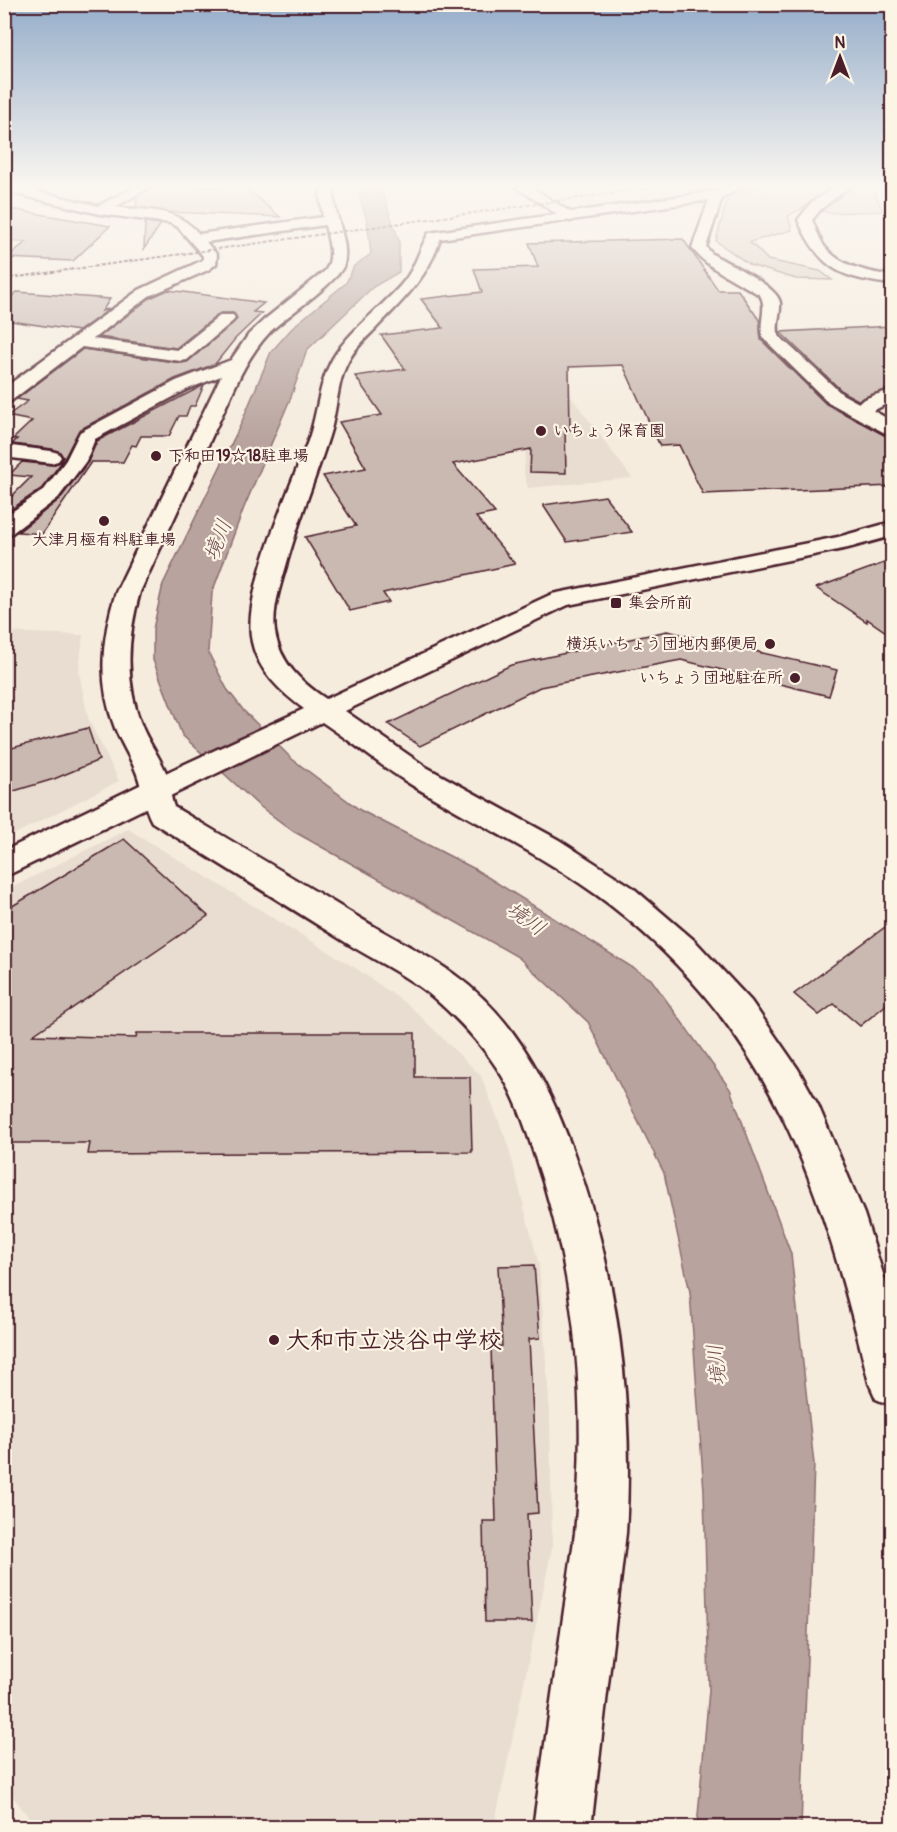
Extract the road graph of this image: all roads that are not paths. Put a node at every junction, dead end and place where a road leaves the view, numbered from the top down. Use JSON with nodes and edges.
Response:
{"nodes":[{"id":1,"x":191,"y":272,"type":"edge"},
{"id":2,"x":330,"y":272,"type":"edge"},
{"id":3,"x":419,"y":272,"type":"edge"},
{"id":4,"x":733,"y":272,"type":"edge"},
{"id":5,"x":854,"y":272,"type":"edge"},
{"id":6,"x":892,"y":280,"type":"edge"},
{"id":7,"x":227,"y":318,"type":"dead end"},
{"id":8,"x":80,"y":342,"type":"junction"},
{"id":9,"x":237,"y":364,"type":"junction"},
{"id":10,"x":892,"y":396,"type":"edge"},
{"id":11,"x":4,"y":397,"type":"edge"},
{"id":12,"x":858,"y":411,"type":"junction"},
{"id":13,"x":892,"y":429,"type":"edge"},
{"id":14,"x":4,"y":451,"type":"edge"},
{"id":15,"x":51,"y":458,"type":"dead end"},
{"id":16,"x":4,"y":528,"type":"edge"},
{"id":17,"x":892,"y":529,"type":"edge"},
{"id":18,"x":312,"y":717,"type":"junction"},
{"id":19,"x":167,"y":785,"type":"junction"},
{"id":20,"x":4,"y":865,"type":"edge"},
{"id":21,"x":892,"y":1383,"type":"edge"},
{"id":22,"x":562,"y":1827,"type":"edge"}],
"edges":[{"from":1,"to":8,"type":"street"},
{"from":2,"to":9,"type":"street"},
{"from":3,"to":18,"type":"street"},
{"from":4,"to":12,"type":"street"},
{"from":5,"to":6,"type":"street"},
{"from":7,"to":8,"type":"street"},
{"from":8,"to":11,"type":"street"},
{"from":9,"to":16,"type":"street"},
{"from":9,"to":19,"type":"street"},
{"from":10,"to":12,"type":"street"},
{"from":12,"to":13,"type":"street"},
{"from":14,"to":15,"type":"street"},
{"from":17,"to":18,"type":"street"},
{"from":18,"to":19,"type":"street"},
{"from":18,"to":21,"type":"street"},
{"from":19,"to":20,"type":"street"},
{"from":19,"to":22,"type":"street"}]}
